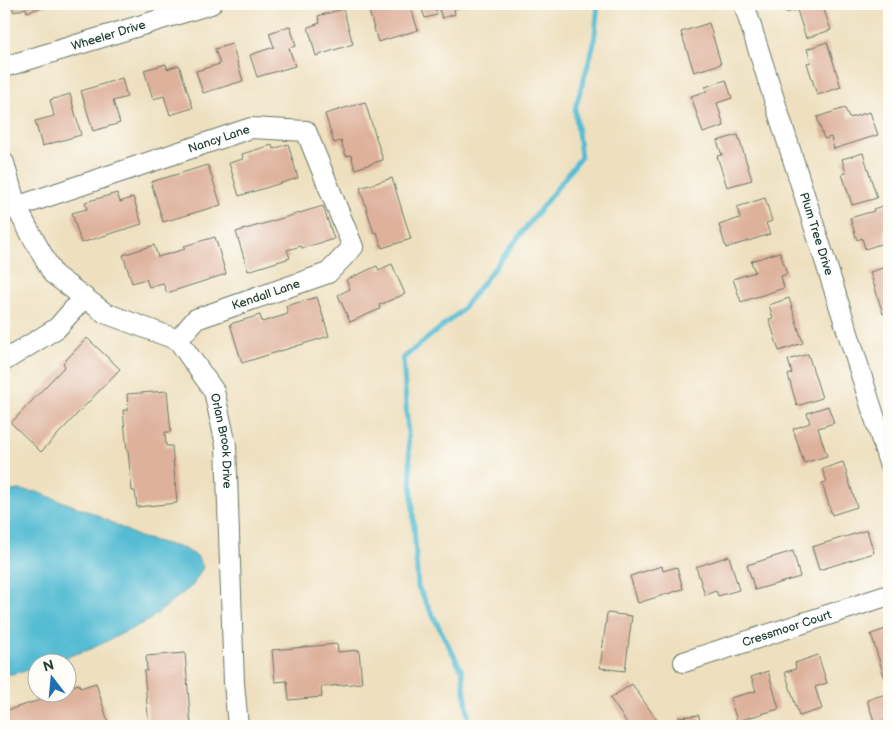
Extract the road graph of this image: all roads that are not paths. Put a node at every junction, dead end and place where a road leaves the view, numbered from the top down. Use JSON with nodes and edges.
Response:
{"nodes":[{"id":1,"x":212,"y":4,"type":"edge"},
{"id":2,"x":744,"y":4,"type":"edge"},
{"id":3,"x":4,"y":67,"type":"edge"},
{"id":4,"x":4,"y":163,"type":"edge"},
{"id":5,"x":16,"y":207,"type":"junction"},
{"id":6,"x":353,"y":247,"type":"joint"},
{"id":7,"x":84,"y":297,"type":"junction"},
{"id":8,"x":178,"y":340,"type":"junction"},
{"id":9,"x":4,"y":361,"type":"edge"},
{"id":10,"x":889,"y":463,"type":"edge"},
{"id":11,"x":889,"y":595,"type":"edge"},
{"id":12,"x":684,"y":662,"type":"dead end"},
{"id":13,"x":238,"y":726,"type":"edge"}],
"edges":[{"from":1,"to":3,"type":"street","name":"Wheeler Drive"},
{"from":2,"to":10,"type":"street","name":"Plum Tree Drive"},
{"from":4,"to":5,"type":"street"},
{"from":5,"to":6,"type":"street","name":"Nancy Lane"},
{"from":5,"to":7,"type":"street"},
{"from":6,"to":8,"type":"street","name":"Kendall Lane"},
{"from":7,"to":8,"type":"street"},
{"from":7,"to":9,"type":"street"},
{"from":8,"to":13,"type":"street","name":"Orlan Brook Drive"},
{"from":11,"to":12,"type":"street","name":"Cressmoor Court"}]}
